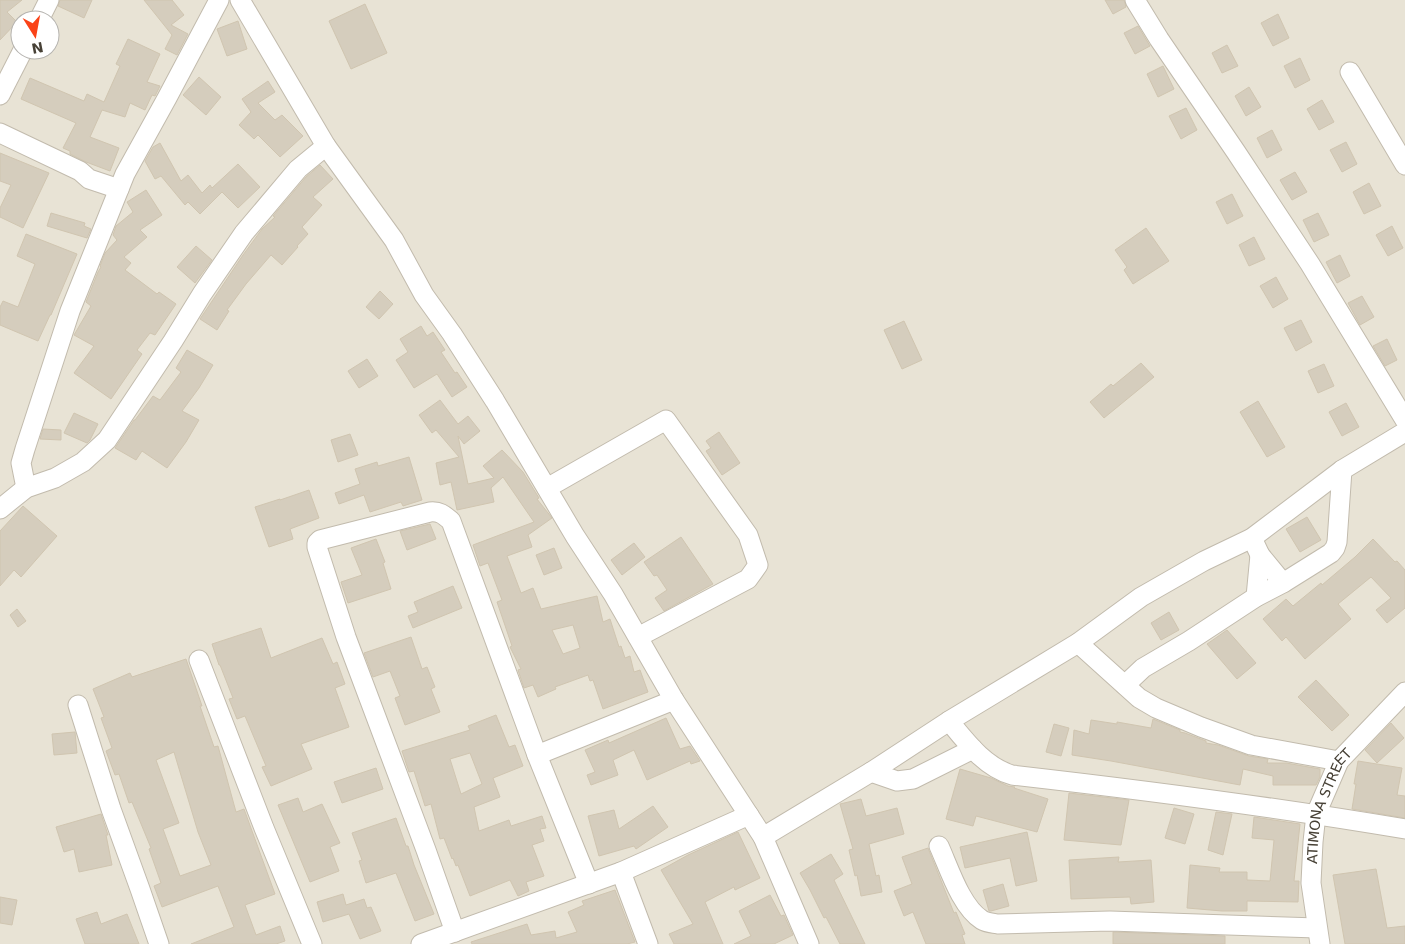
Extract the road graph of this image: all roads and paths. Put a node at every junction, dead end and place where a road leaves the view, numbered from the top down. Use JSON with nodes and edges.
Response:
{"nodes":[{"id":1,"x":219,"y":0,"type":"edge"},
{"id":2,"x":240,"y":0,"type":"edge"},
{"id":3,"x":1135,"y":0,"type":"edge"},
{"id":4,"x":18,"y":60,"type":"edge"},
{"id":5,"x":1350,"y":72,"type":"dead end"},
{"id":6,"x":0,"y":95,"type":"edge"},
{"id":7,"x":0,"y":133,"type":"edge"},
{"id":8,"x":326,"y":146,"type":"junction"},
{"id":9,"x":1405,"y":165,"type":"edge"},
{"id":10,"x":119,"y":189,"type":"junction"},
{"id":11,"x":1405,"y":420,"type":"edge"},
{"id":12,"x":1405,"y":432,"type":"edge"},
{"id":13,"x":1342,"y":470,"type":"junction"},
{"id":14,"x":26,"y":488,"type":"junction"},
{"id":15,"x":547,"y":488,"type":"junction"},
{"id":16,"x":0,"y":509,"type":"edge"},
{"id":17,"x":1252,"y":538,"type":"junction"},
{"id":18,"x":1260,"y":555,"type":"junction"},
{"id":19,"x":1282,"y":583,"type":"junction"},
{"id":20,"x":1256,"y":596,"type":"junction"},
{"id":21,"x":638,"y":638,"type":"junction"},
{"id":22,"x":1078,"y":643,"type":"junction"},
{"id":23,"x":199,"y":660,"type":"dead end"},
{"id":24,"x":1125,"y":685,"type":"junction"},
{"id":25,"x":1405,"y":692,"type":"edge"},
{"id":26,"x":674,"y":700,"type":"junction"},
{"id":27,"x":78,"y":705,"type":"dead end"},
{"id":28,"x":949,"y":721,"type":"junction"},
{"id":29,"x":973,"y":749,"type":"junction"},
{"id":30,"x":537,"y":755,"type":"junction"},
{"id":31,"x":1339,"y":760,"type":"junction"},
{"id":32,"x":871,"y":772,"type":"junction"},
{"id":33,"x":1316,"y":814,"type":"junction"},
{"id":34,"x":749,"y":815,"type":"junction"},
{"id":35,"x":1405,"y":829,"type":"edge"},
{"id":36,"x":764,"y":836,"type":"junction"},
{"id":37,"x":939,"y":846,"type":"dead end"},
{"id":38,"x":620,"y":872,"type":"junction"},
{"id":39,"x":589,"y":884,"type":"junction"},
{"id":40,"x":455,"y":932,"type":"junction"},
{"id":41,"x":1319,"y":936,"type":"edge"},
{"id":42,"x":159,"y":944,"type":"edge"},
{"id":43,"x":312,"y":944,"type":"edge"},
{"id":44,"x":421,"y":944,"type":"edge"},
{"id":45,"x":648,"y":944,"type":"edge"},
{"id":46,"x":808,"y":944,"type":"edge"}],
"edges":[{"from":1,"to":10,"type":"street"},
{"from":2,"to":8,"type":"street"},
{"from":3,"to":11,"type":"street"},
{"from":4,"to":6,"type":"street"},
{"from":5,"to":9,"type":"street"},
{"from":7,"to":10,"type":"street"},
{"from":8,"to":14,"type":"street"},
{"from":8,"to":15,"type":"street"},
{"from":10,"to":14,"type":"street"},
{"from":12,"to":13,"type":"street"},
{"from":13,"to":17,"type":"street"},
{"from":13,"to":19,"type":"street"},
{"from":14,"to":16,"type":"street"},
{"from":15,"to":21,"type":"street"},
{"from":15,"to":21,"type":"street"},
{"from":17,"to":18,"type":"street"},
{"from":17,"to":22,"type":"street"},
{"from":18,"to":19,"type":"street"},
{"from":18,"to":20,"type":"street"},
{"from":19,"to":20,"type":"street"},
{"from":20,"to":24,"type":"street"},
{"from":21,"to":26,"type":"street"},
{"from":22,"to":24,"type":"street"},
{"from":22,"to":28,"type":"street"},
{"from":23,"to":43,"type":"street"},
{"from":24,"to":31,"type":"street"},
{"from":25,"to":31,"type":"street","name":"ATIMONA STREET"},
{"from":26,"to":30,"type":"street"},
{"from":26,"to":34,"type":"street"},
{"from":27,"to":42,"type":"street"},
{"from":28,"to":29,"type":"street"},
{"from":28,"to":32,"type":"street"},
{"from":29,"to":32,"type":"street"},
{"from":29,"to":33,"type":"street"},
{"from":30,"to":39,"type":"street"},
{"from":30,"to":40,"type":"street"},
{"from":31,"to":33,"type":"street","name":"ATIMONA STREET"},
{"from":32,"to":36,"type":"street"},
{"from":33,"to":35,"type":"street"},
{"from":33,"to":41,"type":"street","name":"ATIMONA STREET"},
{"from":34,"to":36,"type":"street"},
{"from":34,"to":38,"type":"street"},
{"from":36,"to":46,"type":"street"},
{"from":37,"to":41,"type":"street"},
{"from":38,"to":39,"type":"street"},
{"from":38,"to":45,"type":"street"},
{"from":39,"to":40,"type":"street"},
{"from":40,"to":44,"type":"street"}]}
